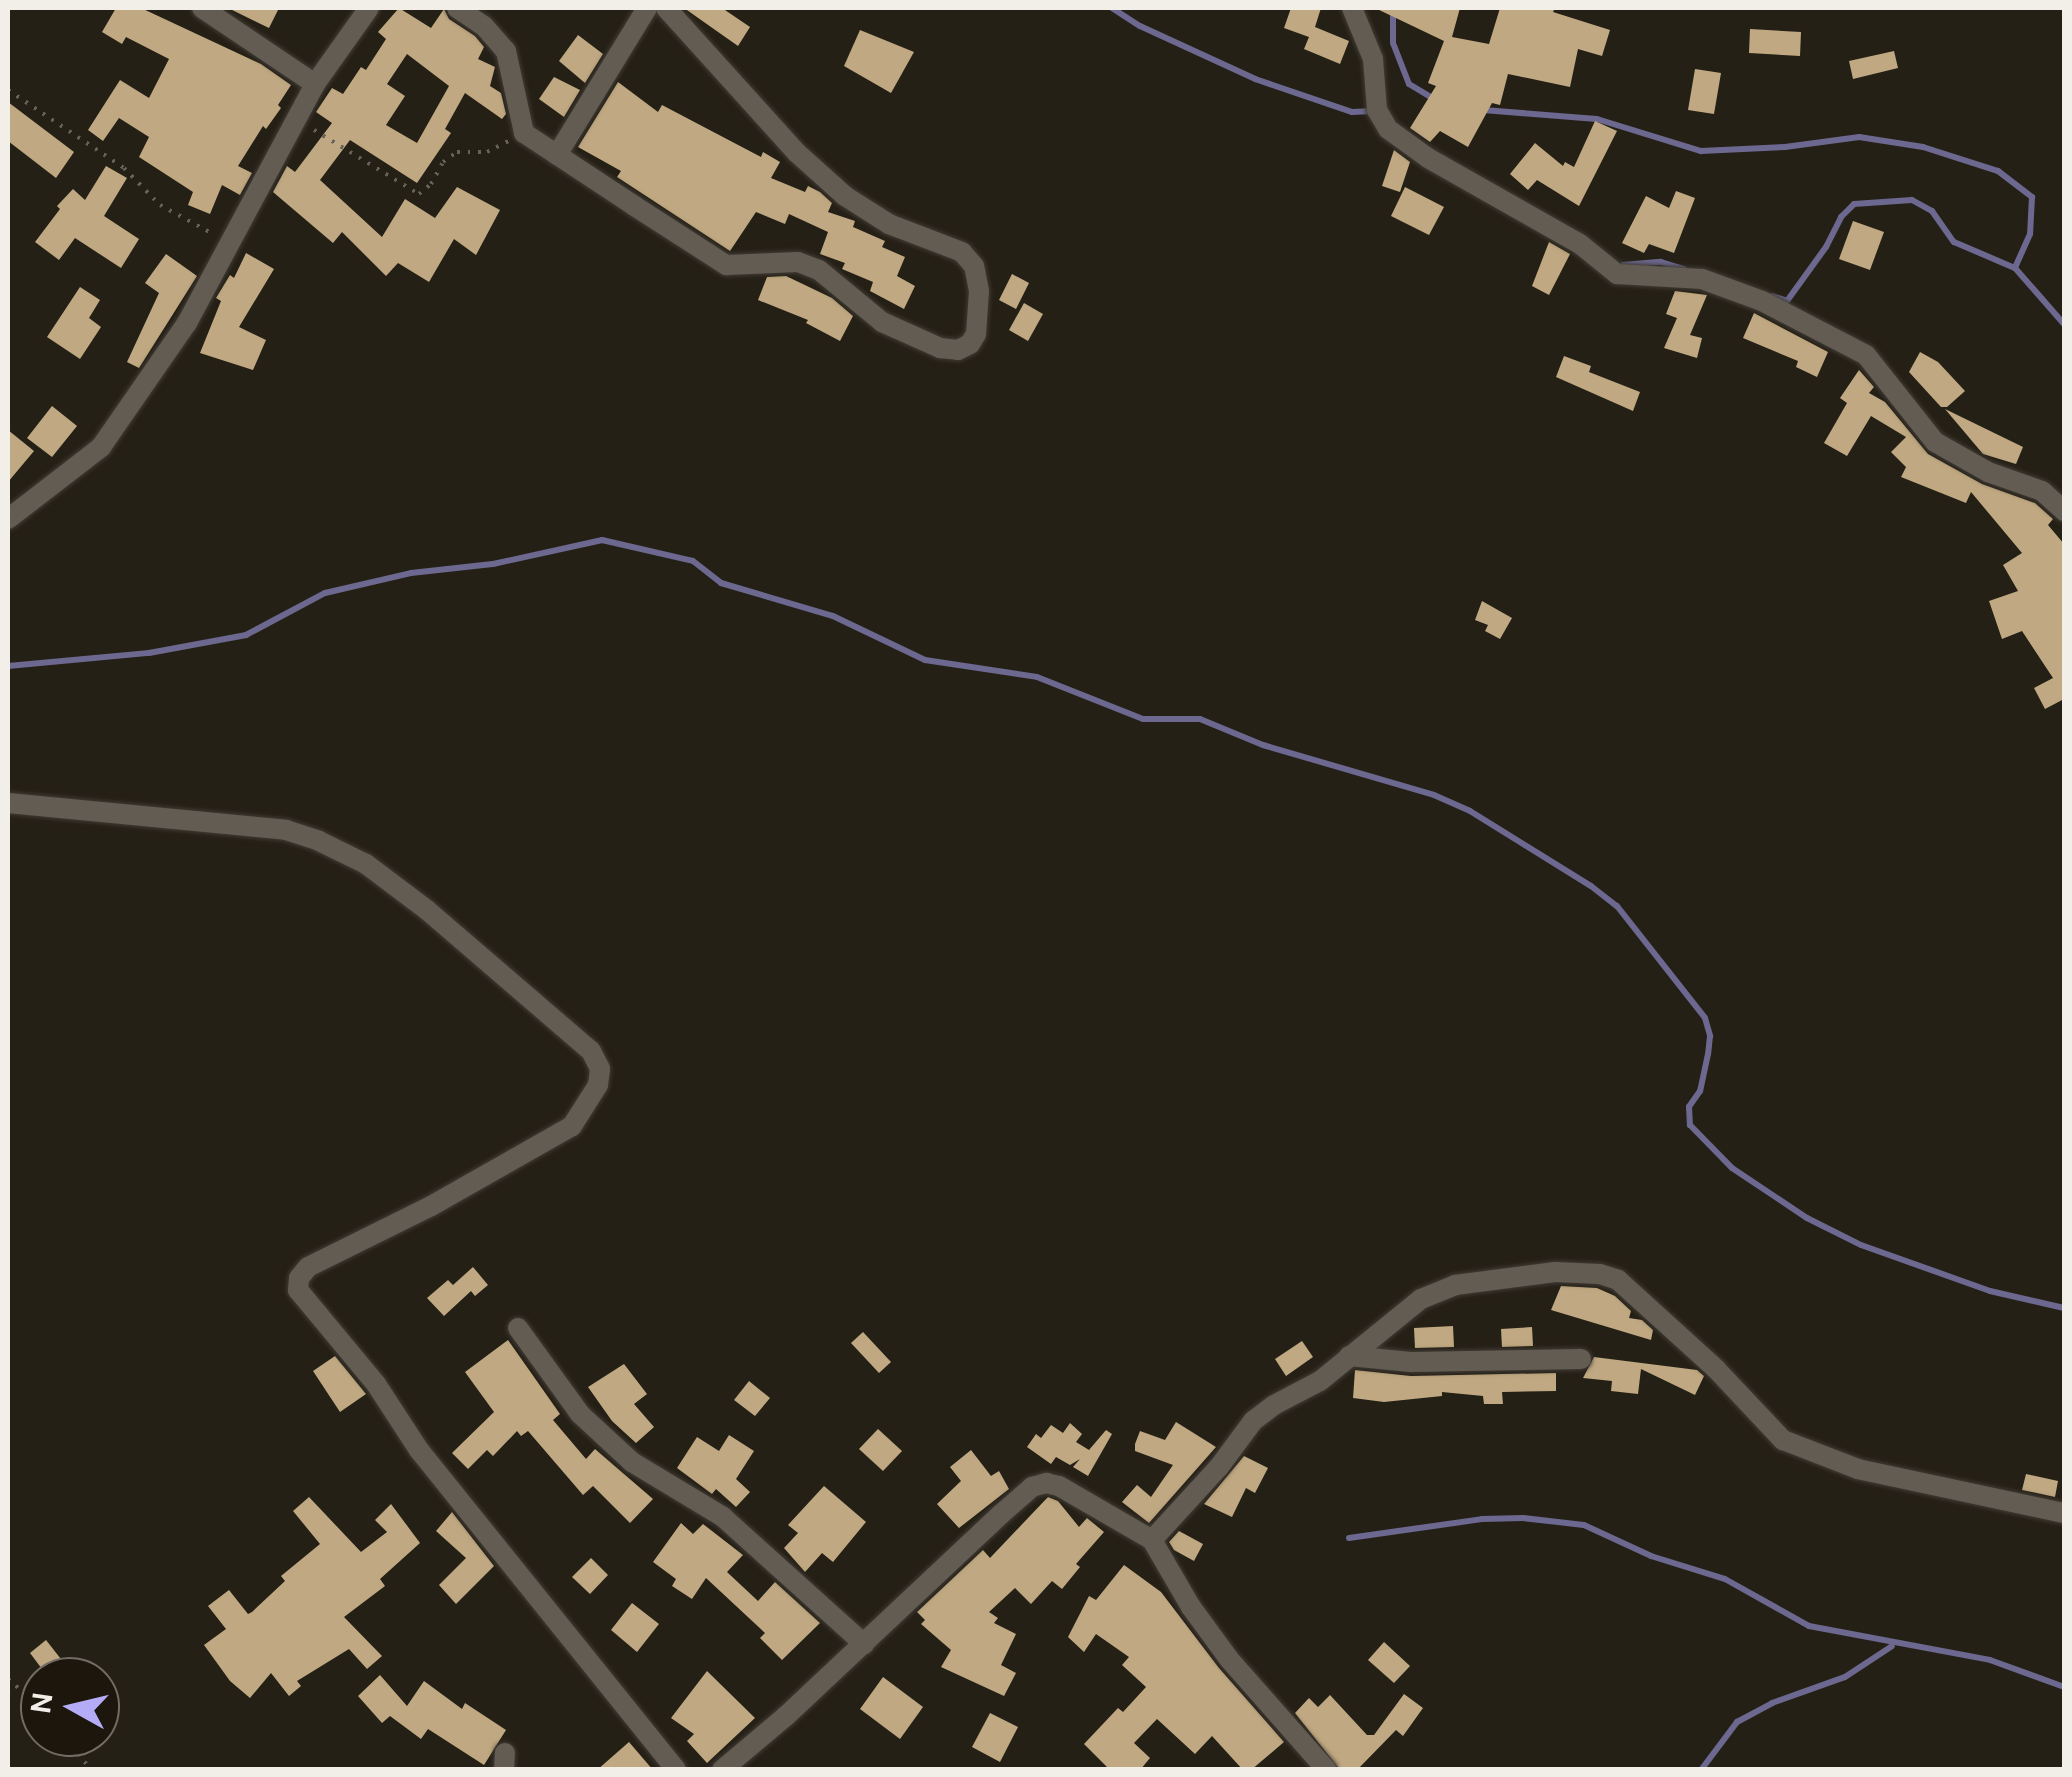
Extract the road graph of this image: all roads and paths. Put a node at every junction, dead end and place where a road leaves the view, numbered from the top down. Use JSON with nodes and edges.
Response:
{"nodes":[{"id":1,"x":202,"y":8,"type":"edge"},
{"id":2,"x":369,"y":8,"type":"edge"},
{"id":3,"x":457,"y":8,"type":"edge"},
{"id":4,"x":647,"y":8,"type":"edge"},
{"id":5,"x":666,"y":8,"type":"edge"},
{"id":6,"x":1352,"y":8,"type":"edge"},
{"id":7,"x":314,"y":84,"type":"junction"},
{"id":8,"x":8,"y":90,"type":"edge"},
{"id":9,"x":297,"y":119,"type":"junction"},
{"id":10,"x":524,"y":133,"type":"junction"},
{"id":11,"x":557,"y":155,"type":"junction"},
{"id":12,"x":230,"y":243,"type":"junction"},
{"id":13,"x":2064,"y":511,"type":"edge"},
{"id":14,"x":8,"y":519,"type":"edge"},
{"id":15,"x":8,"y":803,"type":"edge"},
{"id":16,"x":518,"y":1328,"type":"dead end"},
{"id":17,"x":1348,"y":1356,"type":"junction"},
{"id":18,"x":1581,"y":1360,"type":"dead end"},
{"id":19,"x":2064,"y":1513,"type":"edge"},
{"id":20,"x":1152,"y":1540,"type":"junction"},
{"id":21,"x":864,"y":1644,"type":"junction"},
{"id":22,"x":676,"y":1770,"type":"edge"},
{"id":23,"x":722,"y":1770,"type":"edge"},
{"id":24,"x":1327,"y":1770,"type":"edge"}],
"edges":[{"from":1,"to":7,"type":"street"},
{"from":2,"to":7,"type":"street"},
{"from":3,"to":10,"type":"street"},
{"from":4,"to":11,"type":"street"},
{"from":5,"to":11,"type":"street"},
{"from":6,"to":13,"type":"street"},
{"from":7,"to":9,"type":"street"},
{"from":8,"to":12,"type":"path"},
{"from":9,"to":10,"type":"path"},
{"from":9,"to":12,"type":"street"},
{"from":10,"to":11,"type":"street"},
{"from":12,"to":14,"type":"street"},
{"from":15,"to":22,"type":"street"},
{"from":16,"to":21,"type":"street"},
{"from":17,"to":18,"type":"street"},
{"from":17,"to":19,"type":"street"},
{"from":17,"to":20,"type":"street"},
{"from":20,"to":21,"type":"street"},
{"from":20,"to":24,"type":"street"},
{"from":21,"to":23,"type":"street"}]}
